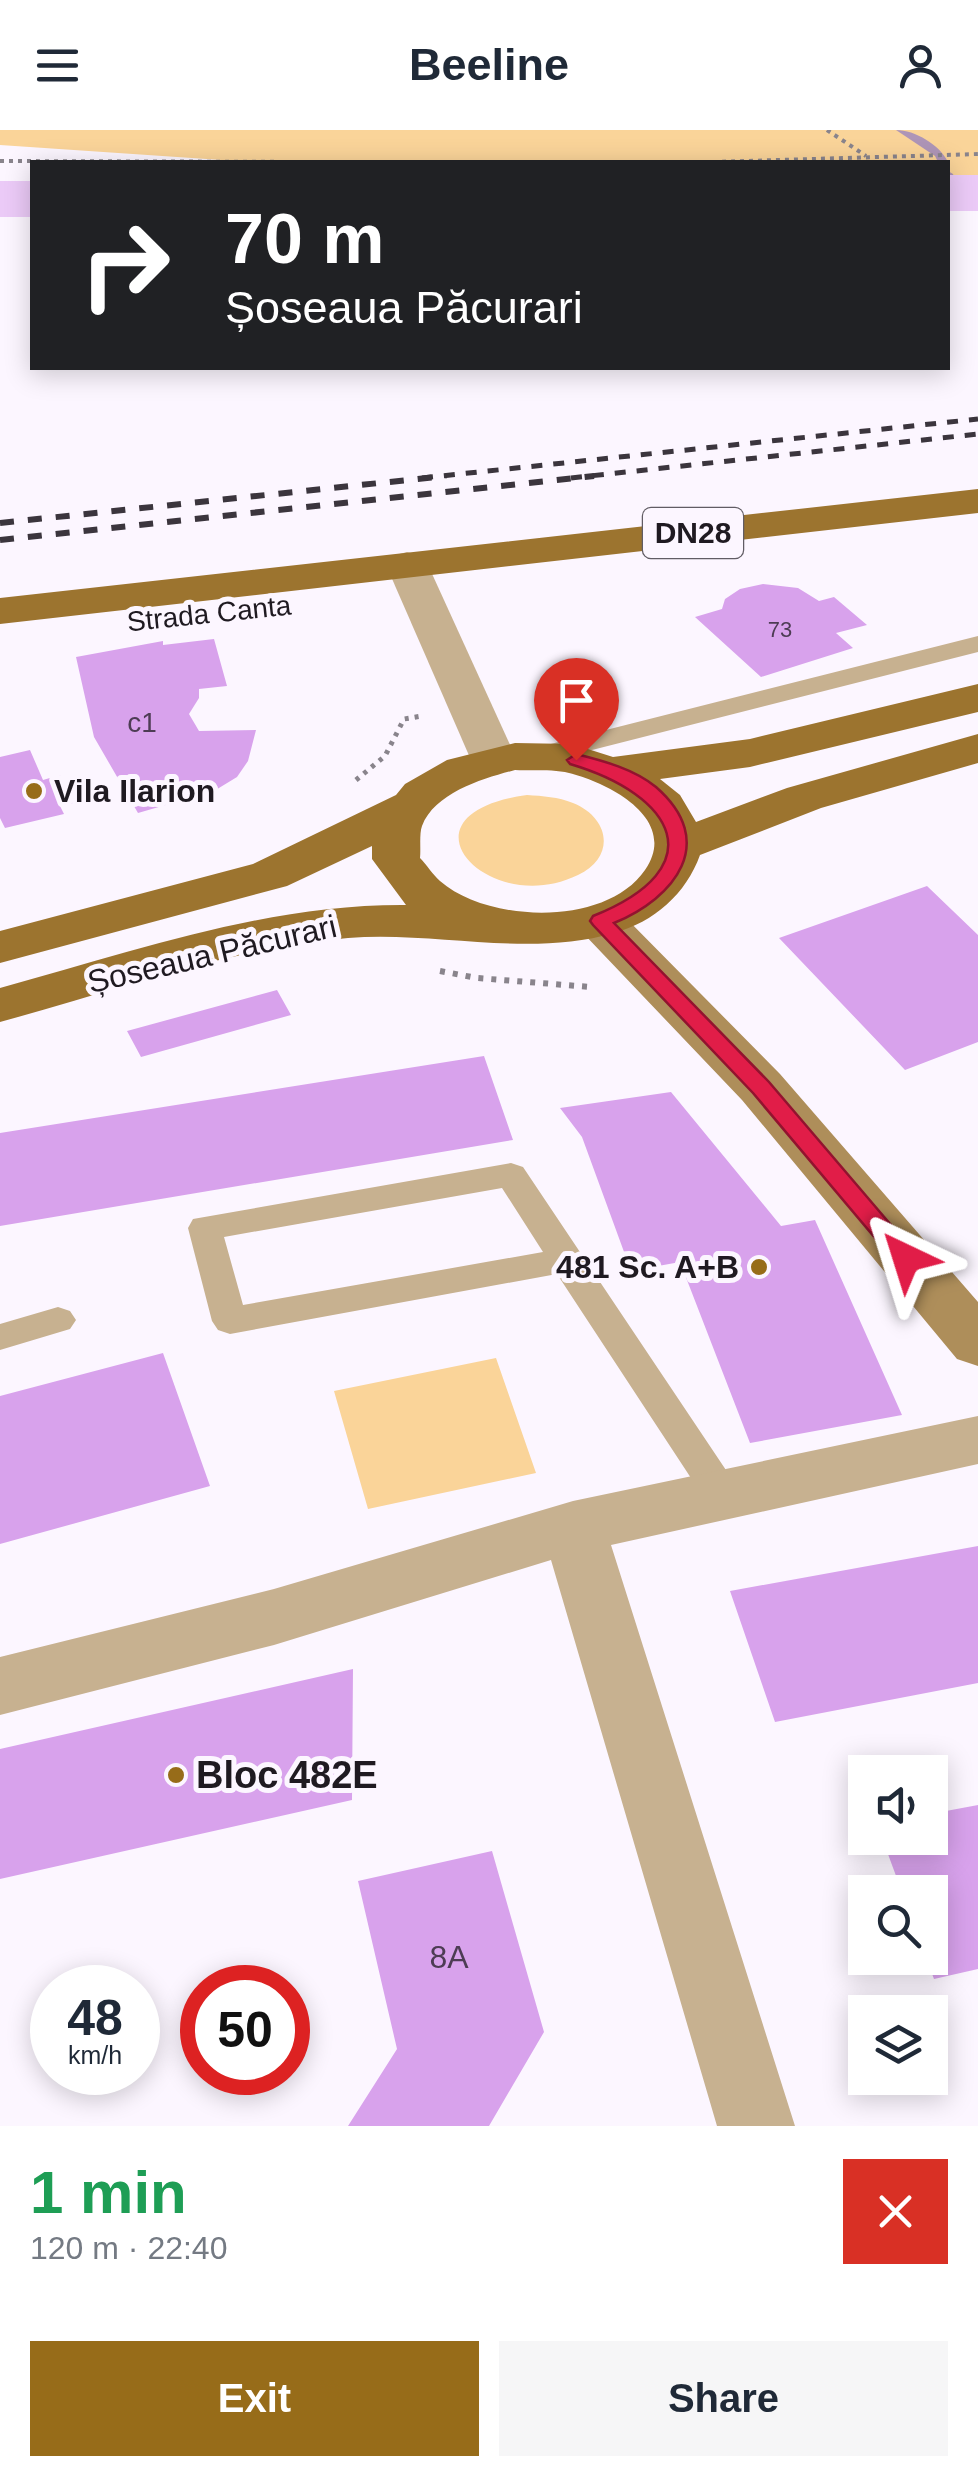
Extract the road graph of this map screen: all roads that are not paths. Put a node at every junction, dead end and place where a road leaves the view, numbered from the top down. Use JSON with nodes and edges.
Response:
{"nodes":[{"id":1,"x":978,"y":501,"type":"edge"},
{"id":2,"x":978,"y":536,"type":"edge"},
{"id":3,"x":412,"y":578,"type":"junction"},
{"id":4,"x":0,"y":611,"type":"edge"},
{"id":5,"x":0,"y":636,"type":"edge"},
{"id":6,"x":978,"y":644,"type":"edge"},
{"id":7,"x":978,"y":698,"type":"edge"},
{"id":8,"x":978,"y":748,"type":"edge"},
{"id":9,"x":515,"y":758,"type":"junction"},
{"id":10,"x":614,"y":771,"type":"junction"},
{"id":11,"x":406,"y":807,"type":"junction"},
{"id":12,"x":678,"y":846,"type":"junction"},
{"id":13,"x":600,"y":921,"type":"junction"},
{"id":14,"x":486,"y":924,"type":"junction"},
{"id":15,"x":0,"y":947,"type":"edge"},
{"id":16,"x":0,"y":1005,"type":"edge"},
{"id":17,"x":566,"y":1260,"type":"junction"},
{"id":18,"x":58,"y":1320,"type":"dead end"},
{"id":19,"x":0,"y":1337,"type":"edge"},
{"id":20,"x":978,"y":1343,"type":"edge"},
{"id":21,"x":978,"y":1440,"type":"edge"},
{"id":22,"x":723,"y":1496,"type":"junction"},
{"id":23,"x":574,"y":1527,"type":"junction"},
{"id":24,"x":0,"y":1686,"type":"edge"},
{"id":25,"x":756,"y":2126,"type":"edge"}],
"edges":[{"from":1,"to":3,"type":"main road","number":"DN28"},
{"from":2,"to":3,"type":"main road","number":"DN28"},
{"from":3,"to":4,"type":"main road","name":"Strada Canta","number":"DN28"},
{"from":3,"to":5,"type":"main road","name":"Strada Canta","number":"DN28"},
{"from":3,"to":9,"type":"street"},
{"from":6,"to":9,"type":"lane"},
{"from":7,"to":10,"type":"main road","name":"Șoseaua Păcurari"},
{"from":8,"to":12,"type":"main road"},
{"from":9,"to":10,"type":"main road","name":"Șoseaua Păcurari"},
{"from":9,"to":11,"type":"main road","name":"Șoseaua Păcurari"},
{"from":10,"to":12,"type":"main road","name":"Șoseaua Păcurari"},
{"from":11,"to":14,"type":"main road","name":"Șoseaua Păcurari"},
{"from":11,"to":15,"type":"main road","name":"Șoseaua Păcurari"},
{"from":12,"to":13,"type":"main road","name":"Șoseaua Păcurari"},
{"from":13,"to":14,"type":"main road","name":"Șoseaua Păcurari"},
{"from":13,"to":20,"type":"main road"},
{"from":14,"to":16,"type":"main road","name":"Șoseaua Păcurari"},
{"from":17,"to":17,"type":"lane"},
{"from":17,"to":22,"type":"lane"},
{"from":18,"to":19,"type":"lane"},
{"from":21,"to":22,"type":"street"},
{"from":22,"to":23,"type":"street"},
{"from":23,"to":24,"type":"street"},
{"from":23,"to":25,"type":"street"}]}
